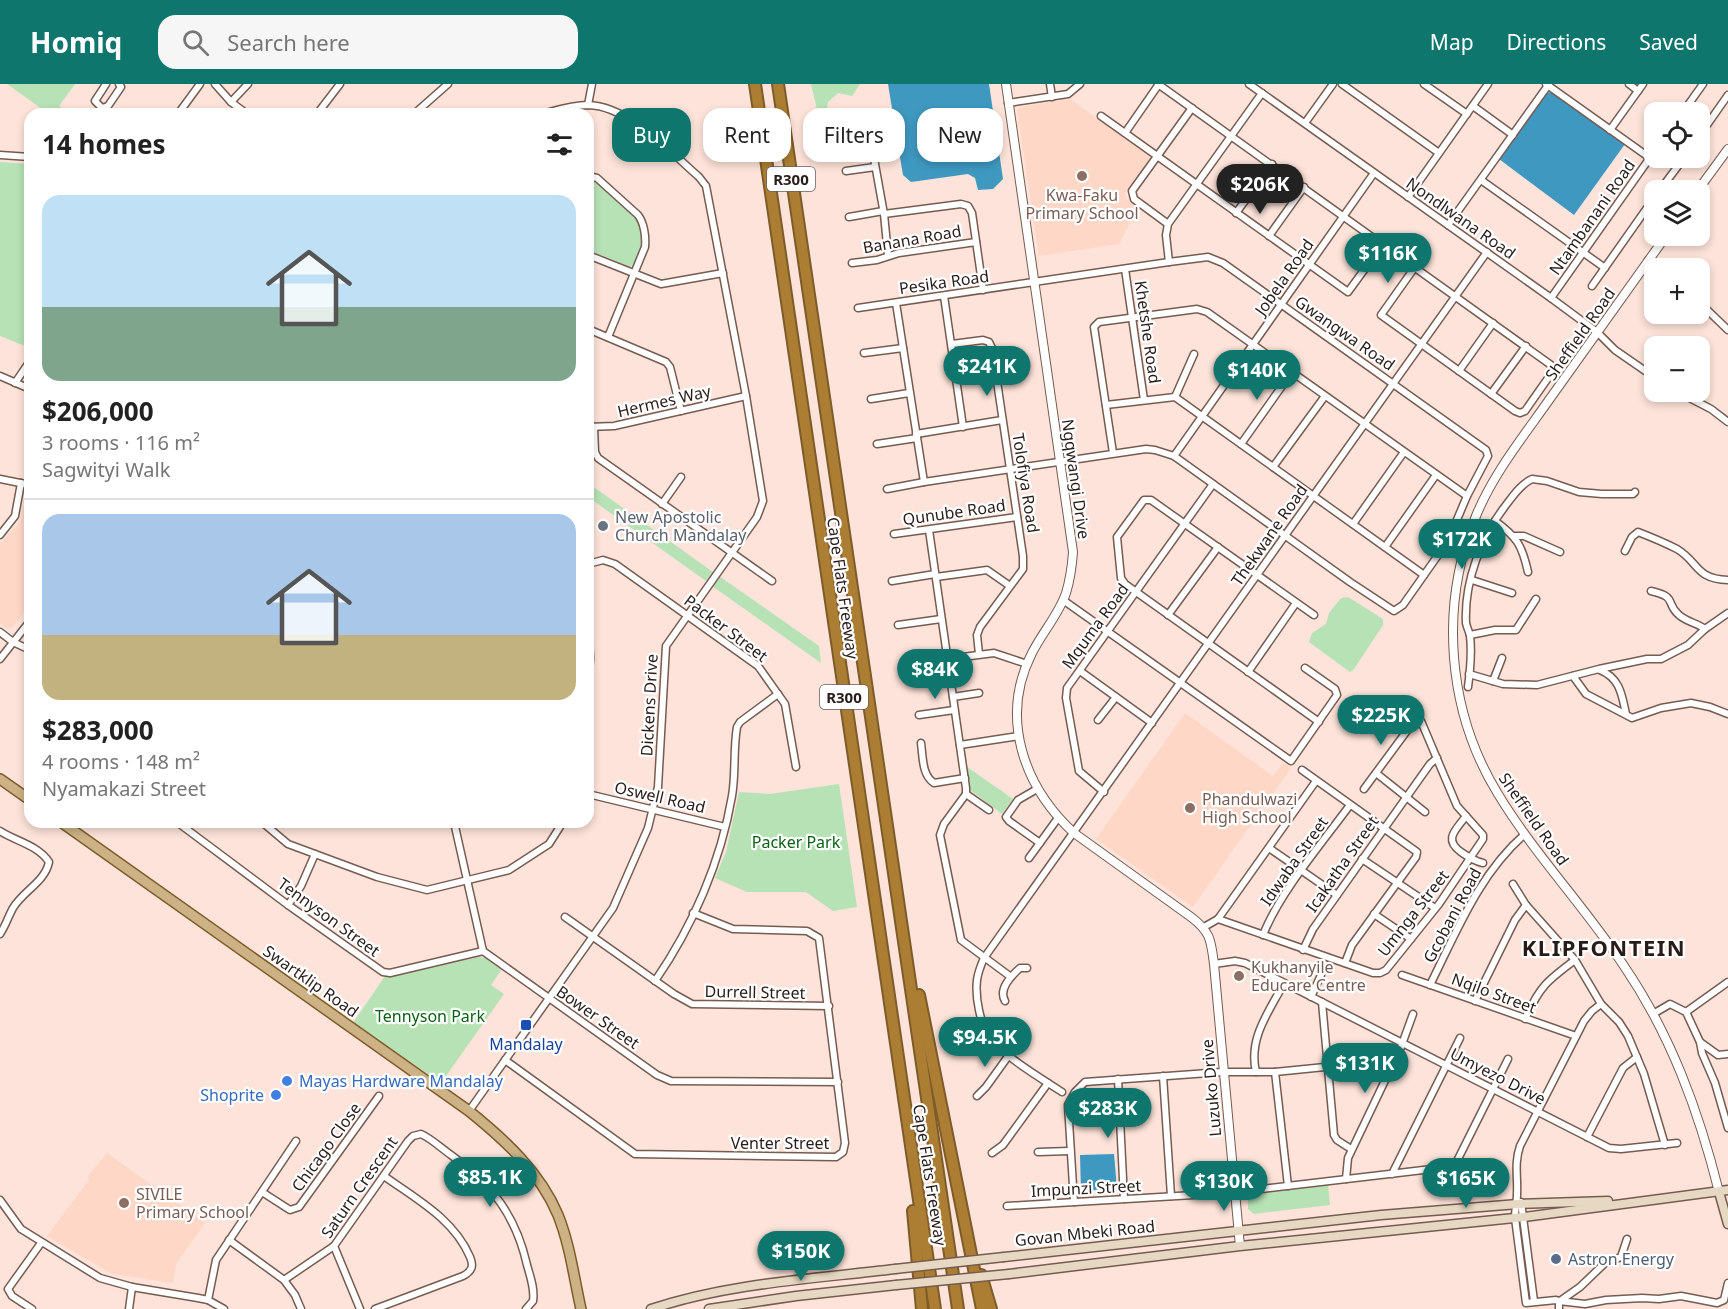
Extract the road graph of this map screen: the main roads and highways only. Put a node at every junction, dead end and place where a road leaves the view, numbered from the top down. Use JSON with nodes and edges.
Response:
{"nodes":[{"id":1,"x":755,"y":84,"type":"edge"},
{"id":2,"x":778,"y":84,"type":"edge"},
{"id":3,"x":0,"y":779,"type":"edge"},
{"id":4,"x":24,"y":796,"type":"edge"},
{"id":5,"x":69,"y":828,"type":"edge"},
{"id":6,"x":903,"y":928,"type":"junction"},
{"id":7,"x":899,"y":1071,"type":"junction"},
{"id":8,"x":1723,"y":1191,"type":"edge"},
{"id":9,"x":1632,"y":1202,"type":"junction"},
{"id":10,"x":1728,"y":1224,"type":"edge"},
{"id":11,"x":968,"y":1241,"type":"junction"},
{"id":12,"x":580,"y":1309,"type":"edge"},
{"id":13,"x":651,"y":1309,"type":"edge"},
{"id":14,"x":710,"y":1309,"type":"edge"},
{"id":15,"x":922,"y":1309,"type":"edge"},
{"id":16,"x":935,"y":1309,"type":"edge"},
{"id":17,"x":958,"y":1309,"type":"edge"},
{"id":18,"x":982,"y":1309,"type":"edge"},
{"id":19,"x":991,"y":1309,"type":"edge"}],
"edges":[{"from":1,"to":7,"type":"highway","name":"Cape Flats Freeway","number":"R300"},
{"from":2,"to":6,"type":"highway","name":"Cape Flats Freeway","number":"R300"},
{"from":3,"to":4,"type":"main road"},
{"from":5,"to":12,"type":"main road","name":"Swartklip Road"},
{"from":6,"to":11,"type":"highway"},
{"from":6,"to":17,"type":"highway","name":"Cape Flats Freeway","number":"R300"},
{"from":7,"to":15,"type":"highway"},
{"from":7,"to":16,"type":"highway","name":"Cape Flats Freeway","number":"R300"},
{"from":8,"to":9,"type":"main road","name":"Govan Mbeki Road"},
{"from":8,"to":10,"type":"main road"},
{"from":9,"to":13,"type":"main road","name":"Govan Mbeki Road","bridge":true},
{"from":9,"to":14,"type":"main road","name":"Govan Mbeki Road","bridge":true},
{"from":11,"to":18,"type":"highway"},
{"from":11,"to":19,"type":"highway"}]}
